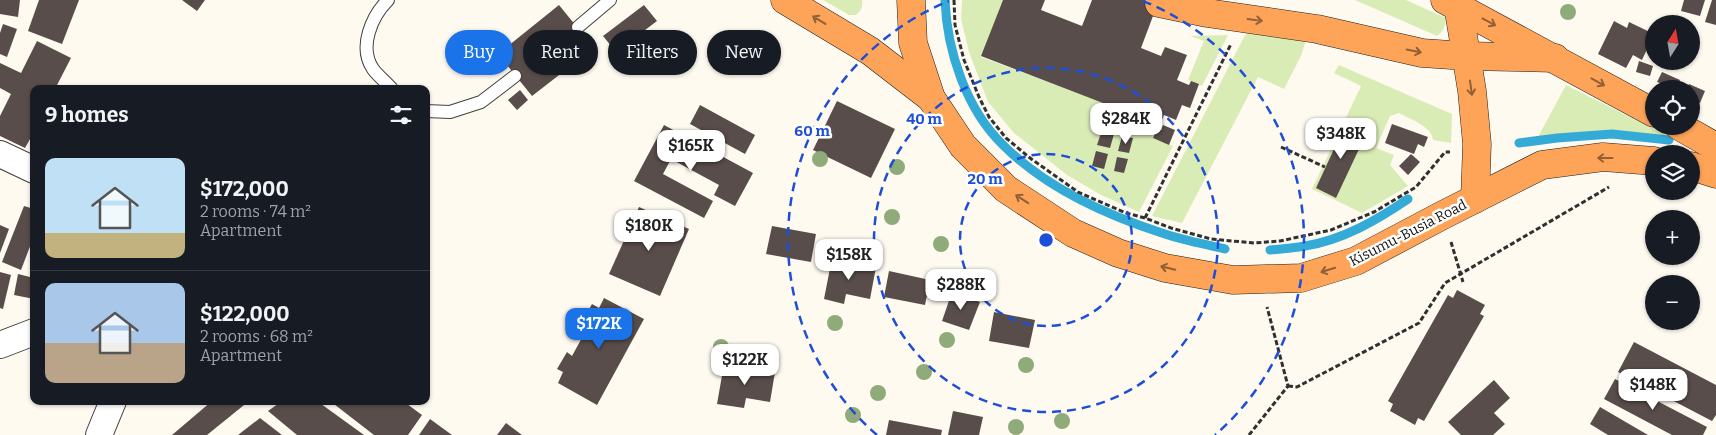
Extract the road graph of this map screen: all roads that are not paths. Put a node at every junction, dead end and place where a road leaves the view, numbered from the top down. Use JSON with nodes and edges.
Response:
{"nodes":[{"id":1,"x":388,"y":0,"type":"edge"},
{"id":2,"x":610,"y":0,"type":"edge"},
{"id":3,"x":785,"y":0,"type":"edge"},
{"id":4,"x":909,"y":1,"type":"edge"},
{"id":5,"x":1452,"y":3,"type":"edge"},
{"id":6,"x":1159,"y":4,"type":"dead end"},
{"id":7,"x":578,"y":27,"type":"dead end"},
{"id":8,"x":1466,"y":56,"type":"junction"},
{"id":9,"x":1555,"y":58,"type":"junction"},
{"id":10,"x":515,"y":76,"type":"dead end"},
{"id":11,"x":388,"y":85,"type":"edge"},
{"id":12,"x":931,"y":98,"type":"junction"},
{"id":13,"x":1645,"y":107,"type":"edge"},
{"id":14,"x":430,"y":111,"type":"edge"},
{"id":15,"x":1695,"y":135,"type":"edge"},
{"id":16,"x":1716,"y":147,"type":"edge"},
{"id":17,"x":0,"y":154,"type":"edge"},
{"id":18,"x":1645,"y":160,"type":"edge"},
{"id":19,"x":30,"y":168,"type":"edge"},
{"id":20,"x":1700,"y":169,"type":"edge"},
{"id":21,"x":1716,"y":174,"type":"edge"},
{"id":22,"x":1474,"y":199,"type":"junction"},
{"id":23,"x":30,"y":333,"type":"edge"},
{"id":24,"x":0,"y":344,"type":"edge"},
{"id":25,"x":112,"y":405,"type":"edge"},
{"id":26,"x":99,"y":435,"type":"edge"}],
"edges":[{"from":1,"to":11,"type":"lane"},
{"from":2,"to":7,"type":"lane"},
{"from":12,"to":3,"type":"highway","one_way":true},
{"from":4,"to":12,"type":"highway","name":"Kisumu-Busia Road"},
{"from":5,"to":8,"type":"highway"},
{"from":5,"to":9,"type":"highway","one_way":true},
{"from":6,"to":8,"type":"highway","one_way":true},
{"from":8,"to":9,"type":"highway"},
{"from":8,"to":22,"type":"highway","one_way":true},
{"from":9,"to":13,"type":"highway","one_way":true},
{"from":10,"to":14,"type":"lane"},
{"from":22,"to":12,"type":"highway","name":"Kisumu-Busia Road","one_way":true},
{"from":15,"to":16,"type":"highway"},
{"from":17,"to":19,"type":"street"},
{"from":18,"to":22,"type":"highway","name":"Kisumu-Busia Road","one_way":true},
{"from":20,"to":21,"type":"highway"},
{"from":23,"to":24,"type":"street"},
{"from":25,"to":26,"type":"street"}]}
